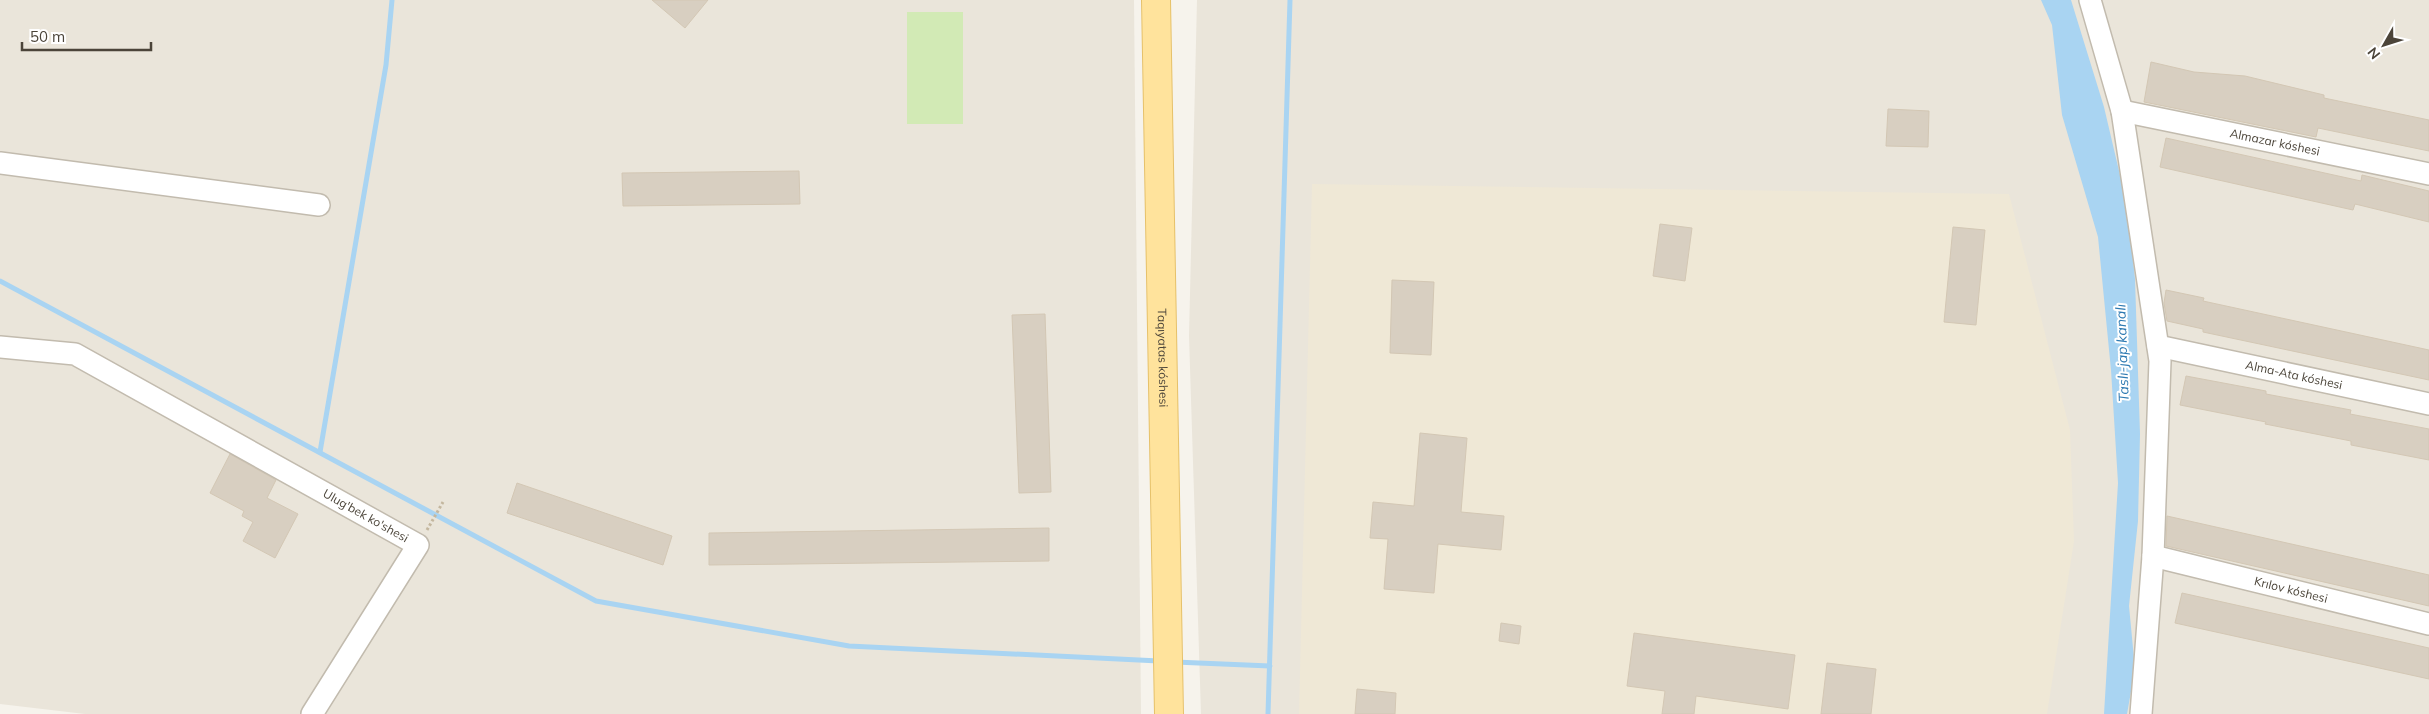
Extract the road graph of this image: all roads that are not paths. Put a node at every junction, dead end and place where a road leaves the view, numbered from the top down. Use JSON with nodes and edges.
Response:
{"nodes":[{"id":1,"x":1156,"y":0,"type":"edge"},
{"id":2,"x":2090,"y":0,"type":"edge"},
{"id":3,"x":2122,"y":111,"type":"junction"},
{"id":4,"x":0,"y":163,"type":"edge"},
{"id":5,"x":2429,"y":174,"type":"edge"},
{"id":6,"x":319,"y":205,"type":"dead end"},
{"id":7,"x":2158,"y":346,"type":"junction"},
{"id":8,"x":0,"y":348,"type":"edge"},
{"id":9,"x":2429,"y":404,"type":"edge"},
{"id":10,"x":2153,"y":556,"type":"junction"},
{"id":11,"x":2429,"y":624,"type":"edge"},
{"id":12,"x":312,"y":714,"type":"edge"},
{"id":13,"x":1169,"y":714,"type":"edge"},
{"id":14,"x":2141,"y":714,"type":"edge"}],
"edges":[{"from":1,"to":13,"type":"main road","name":"Taqıyatas kóshesi"},
{"from":2,"to":3,"type":"street"},
{"from":3,"to":5,"type":"street","name":"Almazar kóshesi"},
{"from":3,"to":7,"type":"street"},
{"from":4,"to":6,"type":"street"},
{"from":7,"to":9,"type":"street","name":"Alma-Ata kóshesi"},
{"from":7,"to":10,"type":"street"},
{"from":8,"to":12,"type":"street","name":"Ulug'bek ko'shesi"},
{"from":10,"to":11,"type":"street","name":"Krılov kóshesi"},
{"from":10,"to":14,"type":"street"}]}
